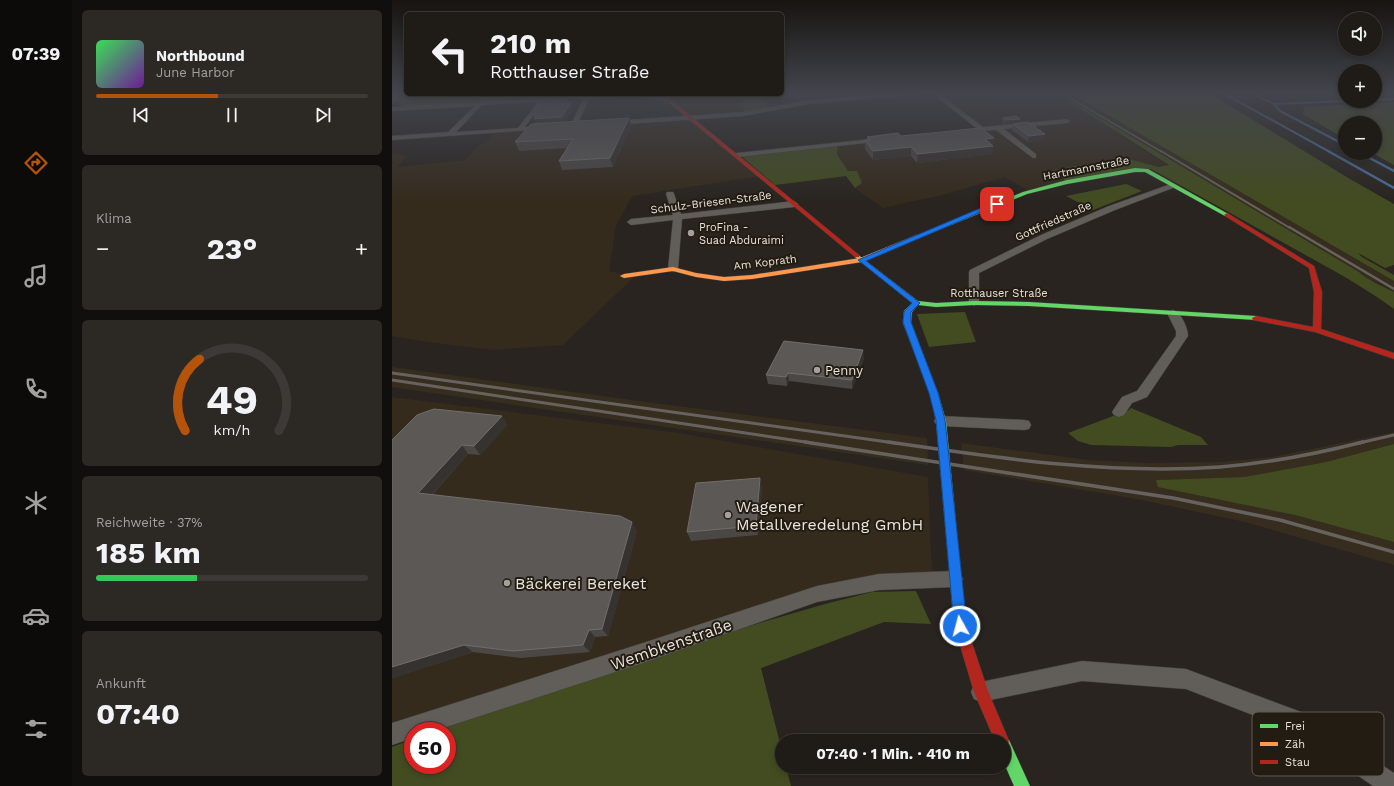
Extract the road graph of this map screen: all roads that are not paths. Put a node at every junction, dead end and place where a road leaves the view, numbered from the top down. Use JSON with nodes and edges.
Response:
{"nodes":[{"id":1,"x":455,"y":129,"type":"edge"},
{"id":2,"x":520,"y":129,"type":"joint"},
{"id":3,"x":525,"y":129,"type":"edge"},
{"id":4,"x":705,"y":129,"type":"edge"},
{"id":5,"x":981,"y":129,"type":"joint"},
{"id":6,"x":986,"y":129,"type":"edge"},
{"id":7,"x":999,"y":129,"type":"edge"},
{"id":8,"x":955,"y":132,"type":"edge"},
{"id":9,"x":450,"y":134,"type":"junction"},
{"id":10,"x":392,"y":138,"type":"edge"},
{"id":11,"x":888,"y":139,"type":"edge"},
{"id":12,"x":737,"y":155,"type":"junction"},
{"id":13,"x":1033,"y":156,"type":"dead end"},
{"id":14,"x":1174,"y":186,"type":"junction"},
{"id":15,"x":670,"y":194,"type":"dead end"},
{"id":16,"x":794,"y":204,"type":"junction"},
{"id":17,"x":678,"y":217,"type":"junction"},
{"id":18,"x":631,"y":222,"type":"dead end"},
{"id":19,"x":862,"y":260,"type":"junction"},
{"id":20,"x":673,"y":269,"type":"junction"},
{"id":21,"x":624,"y":276,"type":"dead end"},
{"id":22,"x":916,"y":303,"type":"junction"},
{"id":23,"x":974,"y":303,"type":"junction"},
{"id":24,"x":1173,"y":313,"type":"junction"},
{"id":25,"x":1317,"y":330,"type":"junction"},
{"id":26,"x":1394,"y":356,"type":"edge"},
{"id":27,"x":1120,"y":412,"type":"dead end"},
{"id":28,"x":941,"y":420,"type":"junction"},
{"id":29,"x":1024,"y":425,"type":"dead end"},
{"id":30,"x":954,"y":579,"type":"junction"},
{"id":31,"x":981,"y":692,"type":"junction"},
{"id":32,"x":1272,"y":712,"type":"edge"},
{"id":33,"x":392,"y":734,"type":"edge"},
{"id":34,"x":999,"y":734,"type":"edge"},
{"id":35,"x":1011,"y":761,"type":"edge"},
{"id":36,"x":1378,"y":776,"type":"edge"},
{"id":37,"x":1022,"y":786,"type":"edge"},
{"id":38,"x":1392,"y":786,"type":"edge"}],
"edges":[{"from":1,"to":9,"type":"street"},
{"from":2,"to":3,"type":"street"},
{"from":2,"to":9,"type":"street"},
{"from":4,"to":12,"type":"main road"},
{"from":5,"to":6,"type":"street"},
{"from":5,"to":8,"type":"street"},
{"from":7,"to":13,"type":"street"},
{"from":9,"to":10,"type":"street"},
{"from":11,"to":12,"type":"street"},
{"from":12,"to":16,"type":"main road"},
{"from":14,"to":19,"type":"main road","name":"Hartmannstraße"},
{"from":14,"to":23,"type":"street","name":"Gottfriedstraße"},
{"from":14,"to":25,"type":"main road","name":"Hartmannstraße"},
{"from":15,"to":17,"type":"street"},
{"from":16,"to":17,"type":"street","name":"Schulz-Briesen-Straße"},
{"from":16,"to":19,"type":"main road"},
{"from":17,"to":18,"type":"street","name":"Schulz-Briesen-Straße"},
{"from":17,"to":20,"type":"street"},
{"from":19,"to":20,"type":"main road","name":"Am Koprath"},
{"from":19,"to":22,"type":"main road"},
{"from":20,"to":21,"type":"main road","name":"Am Koprath"},
{"from":22,"to":23,"type":"main road","name":"Rotthauser Straße"},
{"from":22,"to":28,"type":"main road"},
{"from":23,"to":24,"type":"main road","name":"Rotthauser Straße"},
{"from":24,"to":25,"type":"main road","name":"Rotthauser Straße"},
{"from":24,"to":27,"type":"street"},
{"from":25,"to":26,"type":"main road","name":"Rotthauser Straße"},
{"from":28,"to":29,"type":"street"},
{"from":28,"to":30,"type":"main road"},
{"from":30,"to":31,"type":"main road"},
{"from":30,"to":33,"type":"street","name":"Wembkenstraße"},
{"from":31,"to":32,"type":"street"},
{"from":31,"to":34,"type":"main road"},
{"from":35,"to":37,"type":"main road"},
{"from":36,"to":38,"type":"street"}]}
